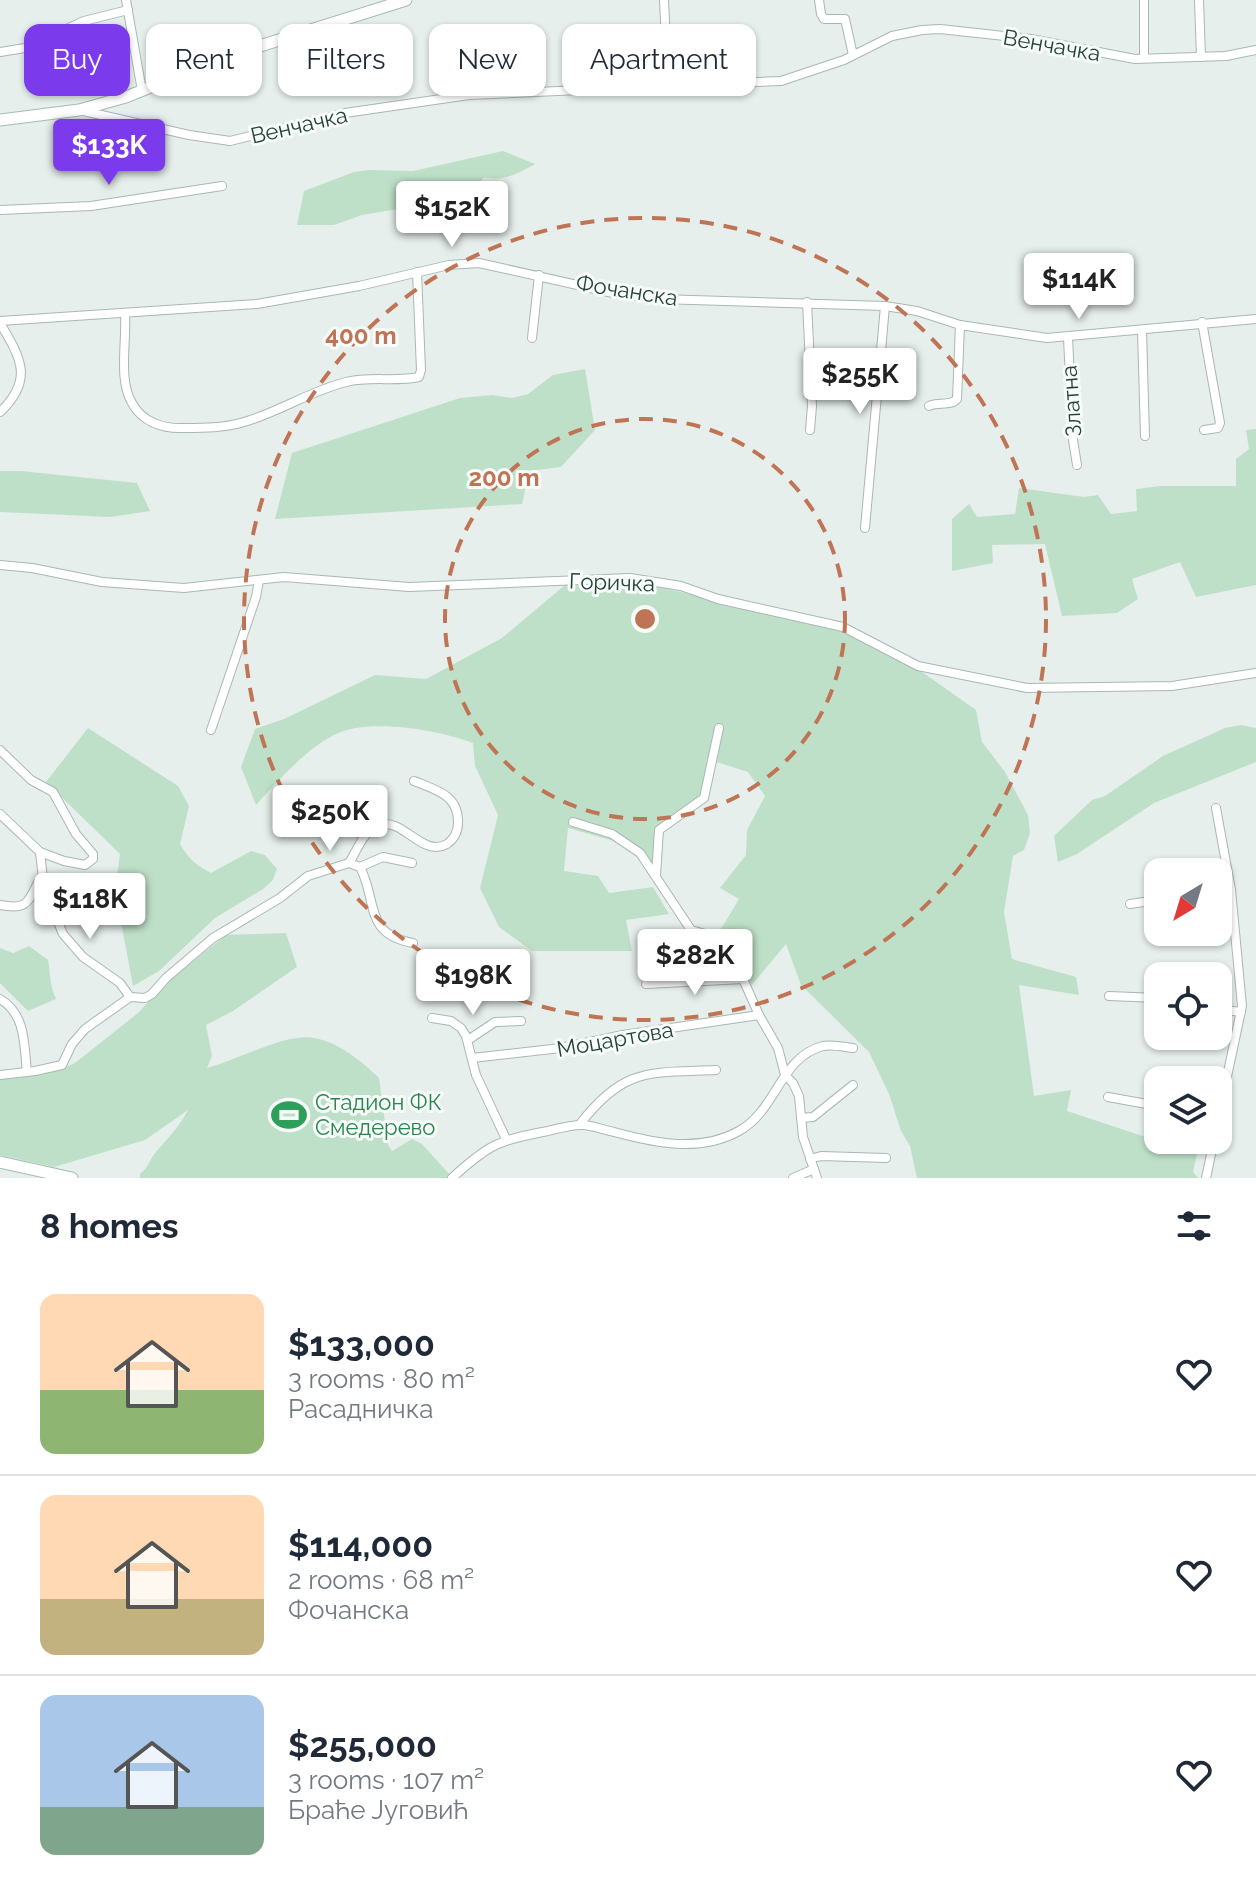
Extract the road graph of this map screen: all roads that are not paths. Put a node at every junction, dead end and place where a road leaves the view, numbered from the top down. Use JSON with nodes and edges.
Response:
{"nodes":[{"id":1,"x":406,"y":0,"type":"edge"},
{"id":2,"x":664,"y":0,"type":"edge"},
{"id":3,"x":819,"y":0,"type":"edge"},
{"id":4,"x":1144,"y":0,"type":"edge"},
{"id":5,"x":1199,"y":0,"type":"edge"},
{"id":6,"x":127,"y":5,"type":"edge"},
{"id":7,"x":665,"y":24,"type":"edge"},
{"id":8,"x":1256,"y":50,"type":"edge"},
{"id":9,"x":0,"y":52,"type":"edge"},
{"id":10,"x":853,"y":55,"type":"junction"},
{"id":11,"x":1201,"y":57,"type":"junction"},
{"id":12,"x":1144,"y":58,"type":"junction"},
{"id":13,"x":756,"y":82,"type":"edge"},
{"id":14,"x":142,"y":91,"type":"junction"},
{"id":15,"x":562,"y":91,"type":"edge"},
{"id":16,"x":102,"y":110,"type":"junction"},
{"id":17,"x":0,"y":120,"type":"edge"},
{"id":18,"x":222,"y":186,"type":"dead end"},
{"id":19,"x":0,"y":210,"type":"edge"},
{"id":20,"x":417,"y":272,"type":"junction"},
{"id":21,"x":539,"y":275,"type":"junction"},
{"id":22,"x":807,"y":302,"type":"junction"},
{"id":23,"x":885,"y":306,"type":"junction"},
{"id":24,"x":125,"y":313,"type":"junction"},
{"id":25,"x":1256,"y":319,"type":"edge"},
{"id":26,"x":0,"y":322,"type":"edge"},
{"id":27,"x":1202,"y":322,"type":"junction"},
{"id":28,"x":960,"y":325,"type":"junction"},
{"id":29,"x":1142,"y":331,"type":"junction"},
{"id":30,"x":532,"y":338,"type":"dead end"},
{"id":31,"x":1068,"y":338,"type":"junction"},
{"id":32,"x":929,"y":406,"type":"dead end"},
{"id":33,"x":0,"y":412,"type":"edge"},
{"id":34,"x":810,"y":430,"type":"dead end"},
{"id":35,"x":1204,"y":430,"type":"dead end"},
{"id":36,"x":1145,"y":436,"type":"dead end"},
{"id":37,"x":1077,"y":465,"type":"dead end"},
{"id":38,"x":865,"y":528,"type":"dead end"},
{"id":39,"x":0,"y":565,"type":"edge"},
{"id":40,"x":259,"y":580,"type":"junction"},
{"id":41,"x":1256,"y":673,"type":"edge"},
{"id":42,"x":719,"y":728,"type":"dead end"},
{"id":43,"x":211,"y":730,"type":"dead end"},
{"id":44,"x":0,"y":750,"type":"edge"},
{"id":45,"x":414,"y":781,"type":"dead end"},
{"id":46,"x":1216,"y":808,"type":"dead end"},
{"id":47,"x":0,"y":814,"type":"edge"},
{"id":48,"x":332,"y":821,"type":"dead end"},
{"id":49,"x":573,"y":822,"type":"dead end"},
{"id":50,"x":365,"y":836,"type":"junction"},
{"id":51,"x":40,"y":852,"type":"junction"},
{"id":52,"x":1225,"y":858,"type":"edge"},
{"id":53,"x":349,"y":863,"type":"junction"},
{"id":54,"x":412,"y":863,"type":"dead end"},
{"id":55,"x":360,"y":867,"type":"junction"},
{"id":56,"x":656,"y":875,"type":"junction"},
{"id":57,"x":41,"y":877,"type":"junction"},
{"id":58,"x":1232,"y":900,"type":"edge"},
{"id":59,"x":1144,"y":902,"type":"edge"},
{"id":60,"x":1130,"y":904,"type":"dead end"},
{"id":61,"x":0,"y":905,"type":"edge"},
{"id":62,"x":413,"y":943,"type":"dead end"},
{"id":63,"x":743,"y":979,"type":"junction"},
{"id":64,"x":646,"y":984,"type":"dead end"},
{"id":65,"x":1109,"y":996,"type":"dead end"},
{"id":66,"x":130,"y":997,"type":"junction"},
{"id":67,"x":1144,"y":997,"type":"edge"},
{"id":68,"x":0,"y":999,"type":"edge"},
{"id":69,"x":1232,"y":1011,"type":"edge"},
{"id":70,"x":1241,"y":1012,"type":"junction"},
{"id":71,"x":759,"y":1015,"type":"junction"},
{"id":72,"x":432,"y":1018,"type":"dead end"},
{"id":73,"x":521,"y":1021,"type":"dead end"},
{"id":74,"x":468,"y":1040,"type":"junction"},
{"id":75,"x":853,"y":1048,"type":"dead end"},
{"id":76,"x":472,"y":1058,"type":"junction"},
{"id":77,"x":1229,"y":1066,"type":"edge"},
{"id":78,"x":716,"y":1070,"type":"dead end"},
{"id":79,"x":27,"y":1072,"type":"junction"},
{"id":80,"x":0,"y":1075,"type":"edge"},
{"id":81,"x":785,"y":1075,"type":"junction"},
{"id":82,"x":853,"y":1085,"type":"dead end"},
{"id":83,"x":1108,"y":1097,"type":"dead end"},
{"id":84,"x":1144,"y":1103,"type":"edge"},
{"id":85,"x":801,"y":1118,"type":"junction"},
{"id":86,"x":580,"y":1124,"type":"junction"},
{"id":87,"x":506,"y":1139,"type":"junction"},
{"id":88,"x":1211,"y":1154,"type":"edge"},
{"id":89,"x":886,"y":1158,"type":"dead end"},
{"id":90,"x":810,"y":1159,"type":"junction"},
{"id":91,"x":0,"y":1162,"type":"edge"},
{"id":92,"x":816,"y":1174,"type":"edge"},
{"id":93,"x":72,"y":1178,"type":"edge"},
{"id":94,"x":452,"y":1178,"type":"edge"},
{"id":95,"x":793,"y":1178,"type":"edge"},
{"id":96,"x":1206,"y":1178,"type":"edge"}],
"edges":[{"from":1,"to":14,"type":"main road"},
{"from":2,"to":7,"type":"street"},
{"from":3,"to":10,"type":"street"},
{"from":4,"to":12,"type":"street"},
{"from":5,"to":11,"type":"street"},
{"from":6,"to":9,"type":"street"},
{"from":6,"to":14,"type":"street"},
{"from":8,"to":11,"type":"street","name":"Венчачка"},
{"from":10,"to":12,"type":"street","name":"Венчачка"},
{"from":10,"to":13,"type":"street","name":"Венчачка"},
{"from":11,"to":12,"type":"street","name":"Венчачка"},
{"from":14,"to":16,"type":"main road"},
{"from":15,"to":16,"type":"street","name":"Венчачка"},
{"from":16,"to":17,"type":"main road"},
{"from":18,"to":19,"type":"street"},
{"from":20,"to":21,"type":"street","name":"Фочанска"},
{"from":20,"to":24,"type":"street","name":"Фочанска"},
{"from":20,"to":24,"type":"street"},
{"from":21,"to":22,"type":"street","name":"Фочанска"},
{"from":21,"to":30,"type":"street"},
{"from":22,"to":23,"type":"street","name":"Фочанска"},
{"from":22,"to":34,"type":"street"},
{"from":23,"to":28,"type":"street","name":"Фочанска"},
{"from":23,"to":38,"type":"street"},
{"from":24,"to":26,"type":"street","name":"Фочанска"},
{"from":25,"to":27,"type":"street","name":"Фочанска"},
{"from":26,"to":33,"type":"street"},
{"from":27,"to":29,"type":"street","name":"Фочанска"},
{"from":27,"to":35,"type":"street"},
{"from":28,"to":31,"type":"street","name":"Фочанска"},
{"from":28,"to":32,"type":"street"},
{"from":29,"to":31,"type":"street","name":"Фочанска"},
{"from":29,"to":36,"type":"street"},
{"from":31,"to":37,"type":"street","name":"Златна"},
{"from":39,"to":40,"type":"street","name":"Горичка"},
{"from":40,"to":41,"type":"street","name":"Горичка"},
{"from":40,"to":43,"type":"street"},
{"from":42,"to":56,"type":"street"},
{"from":44,"to":51,"type":"street"},
{"from":45,"to":50,"type":"street"},
{"from":46,"to":52,"type":"street"},
{"from":47,"to":51,"type":"street"},
{"from":48,"to":50,"type":"street"},
{"from":49,"to":56,"type":"street"},
{"from":50,"to":53,"type":"street"},
{"from":51,"to":57,"type":"street"},
{"from":53,"to":55,"type":"street"},
{"from":53,"to":66,"type":"street"},
{"from":54,"to":55,"type":"street"},
{"from":55,"to":62,"type":"street"},
{"from":56,"to":63,"type":"street"},
{"from":57,"to":61,"type":"street"},
{"from":57,"to":66,"type":"street"},
{"from":58,"to":70,"type":"street"},
{"from":59,"to":60,"type":"street"},
{"from":63,"to":64,"type":"street"},
{"from":63,"to":71,"type":"street"},
{"from":65,"to":67,"type":"street"},
{"from":66,"to":79,"type":"street"},
{"from":68,"to":79,"type":"street"},
{"from":69,"to":70,"type":"street"},
{"from":70,"to":77,"type":"street"},
{"from":71,"to":76,"type":"street","name":"Моцартова"},
{"from":71,"to":81,"type":"street"},
{"from":72,"to":74,"type":"street"},
{"from":73,"to":74,"type":"street"},
{"from":74,"to":76,"type":"street"},
{"from":75,"to":81,"type":"street"},
{"from":76,"to":87,"type":"street"},
{"from":78,"to":86,"type":"street"},
{"from":79,"to":80,"type":"street"},
{"from":81,"to":85,"type":"street"},
{"from":81,"to":86,"type":"street"},
{"from":82,"to":85,"type":"street"},
{"from":83,"to":84,"type":"street"},
{"from":85,"to":90,"type":"street"},
{"from":86,"to":87,"type":"street"},
{"from":87,"to":94,"type":"street"},
{"from":88,"to":96,"type":"street"},
{"from":89,"to":90,"type":"street"},
{"from":90,"to":92,"type":"street"},
{"from":91,"to":93,"type":"main road"},
{"from":92,"to":95,"type":"street"}]}
